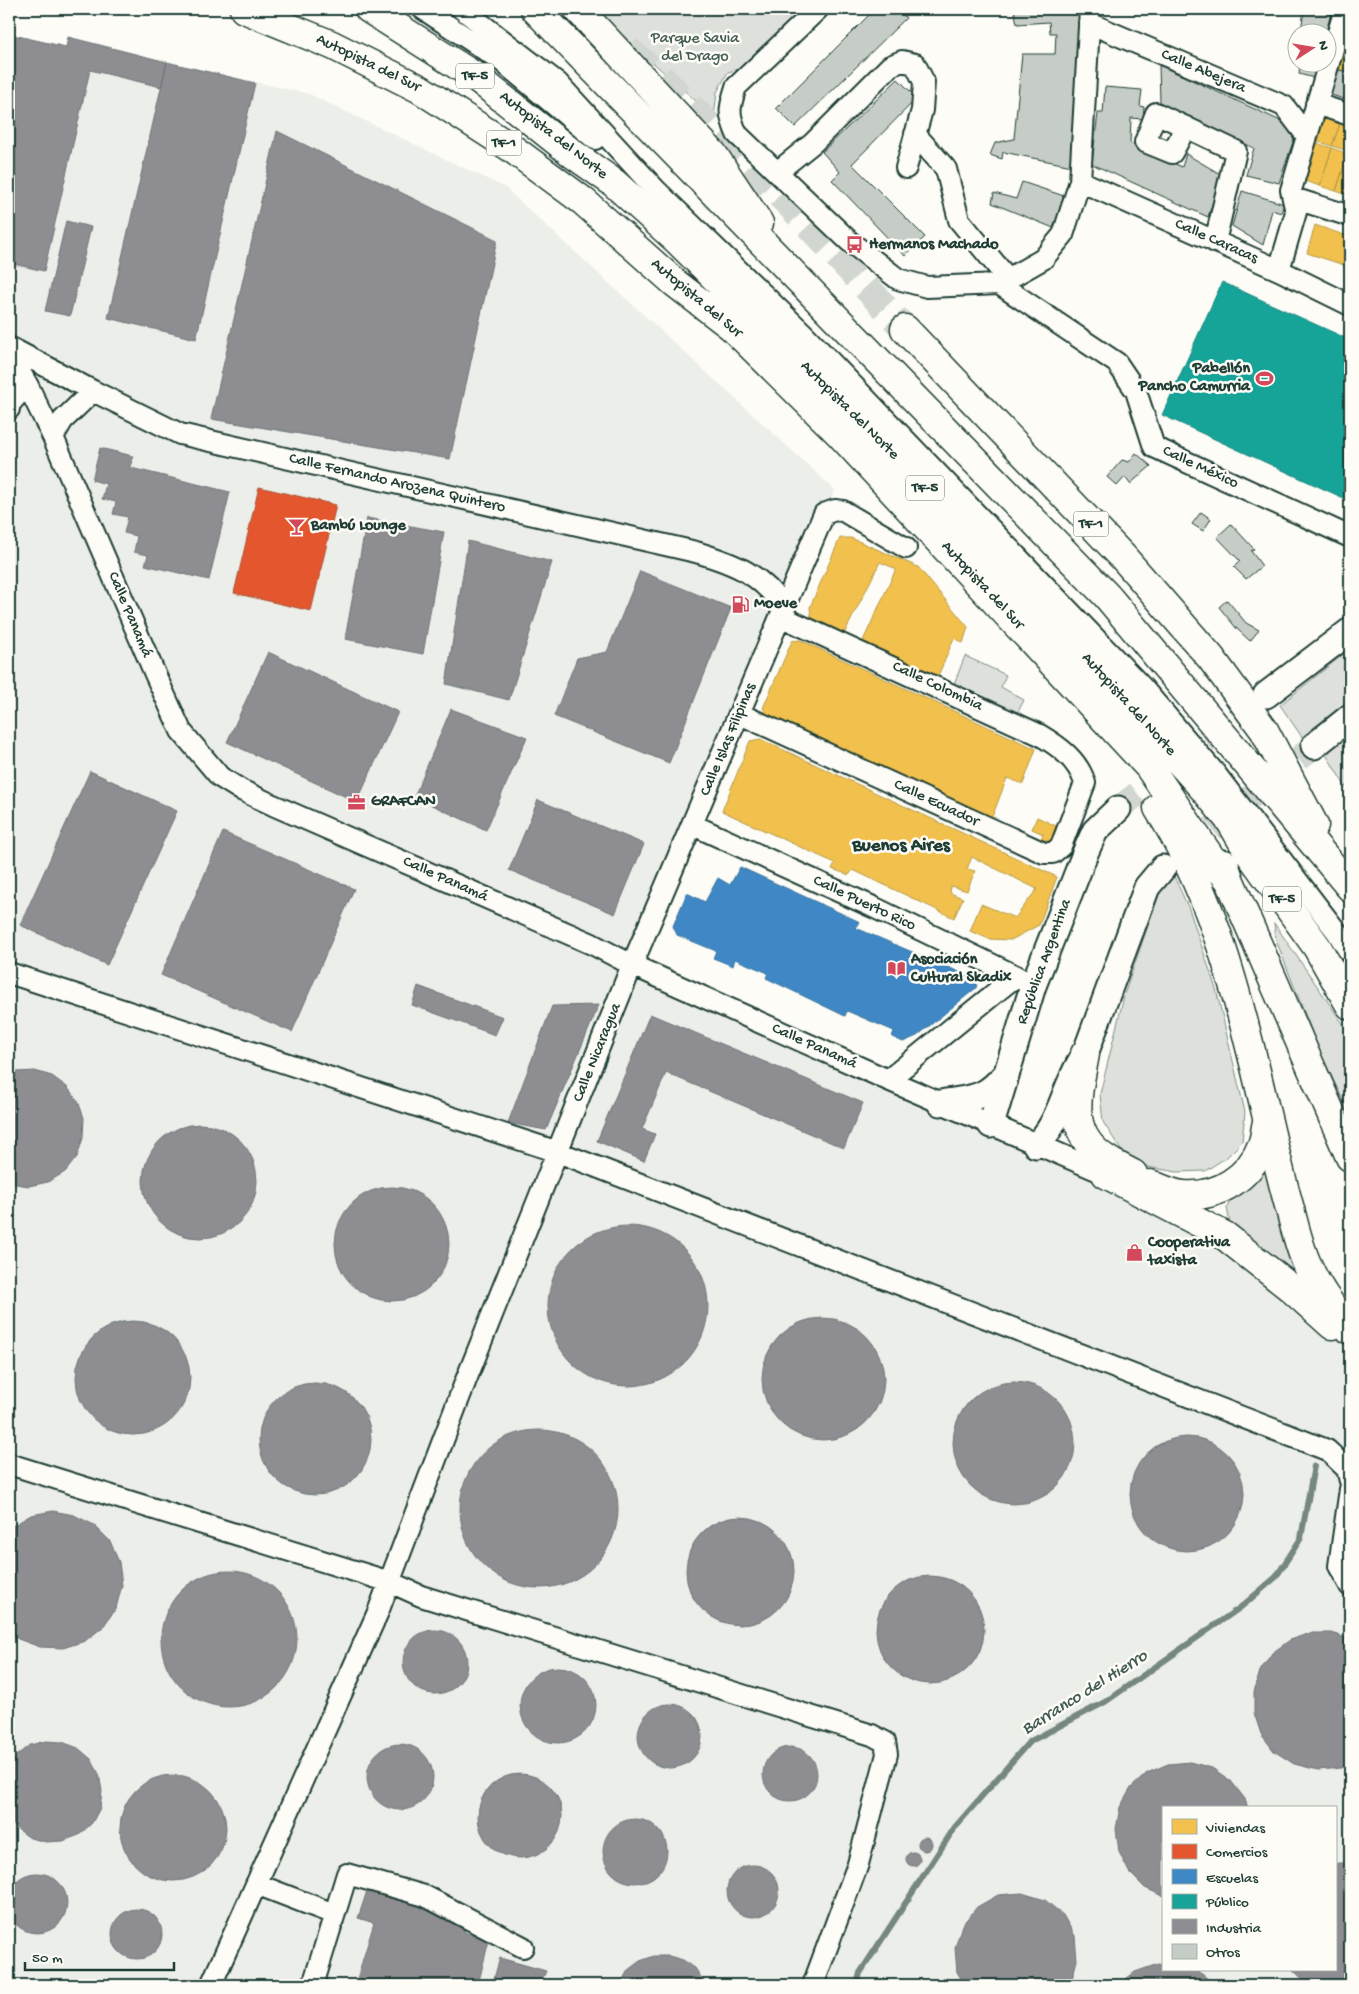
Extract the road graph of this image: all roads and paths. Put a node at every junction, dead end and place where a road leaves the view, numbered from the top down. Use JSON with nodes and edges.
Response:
{"nodes":[{"id":1,"x":244,"y":9,"type":"edge"},
{"id":2,"x":369,"y":9,"type":"edge"},
{"id":3,"x":423,"y":9,"type":"edge"},
{"id":4,"x":462,"y":9,"type":"edge"},
{"id":5,"x":535,"y":9,"type":"edge"},
{"id":6,"x":578,"y":9,"type":"edge"},
{"id":7,"x":818,"y":9,"type":"edge"},
{"id":8,"x":1345,"y":9,"type":"edge"},
{"id":9,"x":1089,"y":16,"type":"edge"},
{"id":10,"x":1345,"y":30,"type":"edge"},
{"id":11,"x":1316,"y":104,"type":"junction"},
{"id":12,"x":1350,"y":115,"type":"edge"},
{"id":13,"x":1186,"y":127,"type":"dead end"},
{"id":14,"x":915,"y":134,"type":"junction"},
{"id":15,"x":1306,"y":135,"type":"junction"},
{"id":16,"x":573,"y":154,"type":"junction"},
{"id":17,"x":906,"y":168,"type":"dead end"},
{"id":18,"x":777,"y":172,"type":"junction"},
{"id":19,"x":1080,"y":182,"type":"junction"},
{"id":20,"x":656,"y":190,"type":"junction"},
{"id":21,"x":1293,"y":198,"type":"junction"},
{"id":22,"x":1350,"y":216,"type":"edge"},
{"id":23,"x":1215,"y":242,"type":"junction"},
{"id":24,"x":1278,"y":270,"type":"junction"},
{"id":25,"x":795,"y":278,"type":"junction"},
{"id":26,"x":1003,"y":282,"type":"junction"},
{"id":27,"x":1350,"y":305,"type":"edge"},
{"id":28,"x":732,"y":328,"type":"junction"},
{"id":29,"x":905,"y":329,"type":"tunnel mouth"},
{"id":30,"x":9,"y":347,"type":"edge"},
{"id":31,"x":9,"y":353,"type":"edge"},
{"id":32,"x":27,"y":384,"type":"junction"},
{"id":33,"x":94,"y":392,"type":"junction"},
{"id":34,"x":9,"y":409,"type":"edge"},
{"id":35,"x":53,"y":437,"type":"junction"},
{"id":36,"x":1350,"y":537,"type":"edge"},
{"id":37,"x":906,"y":548,"type":"dead end"},
{"id":38,"x":783,"y":613,"type":"junction"},
{"id":39,"x":1350,"y":631,"type":"edge"},
{"id":40,"x":1075,"y":685,"type":"junction"},
{"id":41,"x":1266,"y":695,"type":"tunnel mouth"},
{"id":42,"x":740,"y":714,"type":"junction"},
{"id":43,"x":1350,"y":717,"type":"edge"},
{"id":44,"x":1314,"y":746,"type":"tunnel mouth"},
{"id":45,"x":1082,"y":773,"type":"joint"},
{"id":46,"x":1184,"y":790,"type":"junction"},
{"id":47,"x":1118,"y":809,"type":"tunnel mouth"},
{"id":48,"x":693,"y":825,"type":"junction"},
{"id":49,"x":1248,"y":851,"type":"junction"},
{"id":50,"x":1164,"y":868,"type":"tunnel mouth"},
{"id":51,"x":1344,"y":879,"type":"edge"},
{"id":52,"x":1230,"y":882,"type":"junction"},
{"id":53,"x":1317,"y":947,"type":"junction"},
{"id":54,"x":1350,"y":953,"type":"edge"},
{"id":55,"x":632,"y":965,"type":"junction"},
{"id":56,"x":9,"y":972,"type":"edge"},
{"id":57,"x":1350,"y":979,"type":"edge"},
{"id":58,"x":1024,"y":981,"type":"junction"},
{"id":59,"x":1350,"y":1005,"type":"edge"},
{"id":60,"x":1085,"y":1054,"type":"junction"},
{"id":61,"x":1007,"y":1072,"type":"junction"},
{"id":62,"x":888,"y":1080,"type":"junction"},
{"id":63,"x":940,"y":1102,"type":"junction"},
{"id":64,"x":1267,"y":1122,"type":"junction"},
{"id":65,"x":991,"y":1125,"type":"junction"},
{"id":66,"x":1036,"y":1145,"type":"junction"},
{"id":67,"x":561,"y":1146,"type":"junction"},
{"id":68,"x":1350,"y":1157,"type":"edge"},
{"id":69,"x":1106,"y":1174,"type":"junction"},
{"id":70,"x":1147,"y":1183,"type":"junction"},
{"id":71,"x":1226,"y":1187,"type":"junction"},
{"id":72,"x":1225,"y":1236,"type":"junction"},
{"id":73,"x":1350,"y":1330,"type":"edge"},
{"id":74,"x":1350,"y":1338,"type":"edge"},
{"id":75,"x":9,"y":1464,"type":"edge"},
{"id":76,"x":1350,"y":1481,"type":"edge"},
{"id":77,"x":1350,"y":1490,"type":"edge"},
{"id":78,"x":390,"y":1582,"type":"junction"},
{"id":79,"x":1350,"y":1586,"type":"edge"},
{"id":80,"x":256,"y":1884,"type":"junction"},
{"id":81,"x":334,"y":1914,"type":"junction"},
{"id":82,"x":523,"y":1947,"type":"dead end"},
{"id":83,"x":211,"y":1985,"type":"edge"},
{"id":84,"x":313,"y":1985,"type":"edge"},
{"id":85,"x":813,"y":1985,"type":"edge"}],
"edges":[{"from":1,"to":28,"type":"highway","name":"Autopista del Sur","number":"TF-1"},
{"from":2,"to":16,"type":"highway","name":"Autopista del Norte","number":"TF-5"},
{"from":3,"to":20,"type":"street"},
{"from":4,"to":20,"type":"street"},
{"from":5,"to":25,"type":"highway"},
{"from":6,"to":25,"type":"highway"},
{"from":7,"to":18,"type":"street"},
{"from":8,"to":10,"type":"street"},
{"from":9,"to":15,"type":"street","name":"Calle Abejera"},
{"from":9,"to":19,"type":"street"},
{"from":10,"to":11,"type":"street"},
{"from":11,"to":12,"type":"street"},
{"from":11,"to":15,"type":"street"},
{"from":13,"to":23,"type":"street"},
{"from":14,"to":17,"type":"street"},
{"from":14,"to":18,"type":"street"},
{"from":14,"to":26,"type":"street","name":"Calle México"},
{"from":15,"to":21,"type":"street"},
{"from":16,"to":28,"type":"highway"},
{"from":16,"to":49,"type":"highway","name":"Autopista del Norte","number":"TF-5"},
{"from":18,"to":26,"type":"street"},
{"from":19,"to":23,"type":"street","name":"Calle Caracas"},
{"from":19,"to":26,"type":"street"},
{"from":20,"to":54,"type":"street"},
{"from":21,"to":22,"type":"street"},
{"from":21,"to":24,"type":"street"},
{"from":23,"to":24,"type":"street","name":"Calle Caracas"},
{"from":24,"to":27,"type":"street","name":"Calle Caracas"},
{"from":25,"to":51,"type":"highway"},
{"from":26,"to":36,"type":"street","name":"Calle México"},
{"from":28,"to":40,"type":"highway","name":"Autopista del Sur","number":"TF-1"},
{"from":29,"to":51,"type":"highway","number":"TF-1"},
{"from":30,"to":33,"type":"street","name":"Calle Fernando Arozena Quintero"},
{"from":31,"to":32,"type":"street","name":"Calle Panamá"},
{"from":32,"to":34,"type":"street"},
{"from":32,"to":35,"type":"street","name":"Calle Panamá"},
{"from":33,"to":35,"type":"street"},
{"from":33,"to":38,"type":"street","name":"Calle Fernando Arozena Quintero"},
{"from":35,"to":55,"type":"street","name":"Calle Panamá"},
{"from":37,"to":38,"type":"street","name":"Calle Islas Filipinas"},
{"from":38,"to":42,"type":"street","name":"Calle Islas Filipinas"},
{"from":38,"to":45,"type":"street","name":"Calle Colombia"},
{"from":39,"to":41,"type":"main road"},
{"from":40,"to":46,"type":"highway"},
{"from":40,"to":52,"type":"highway"},
{"from":40,"to":64,"type":"highway"},
{"from":42,"to":45,"type":"street","name":"Calle Ecuador"},
{"from":42,"to":48,"type":"street","name":"Calle Islas Filipinas"},
{"from":43,"to":44,"type":"main road"},
{"from":46,"to":49,"type":"highway"},
{"from":46,"to":52,"type":"highway"},
{"from":47,"to":58,"type":"main road","name":"República Argentina"},
{"from":48,"to":55,"type":"street","name":"Calle Islas Filipinas"},
{"from":48,"to":58,"type":"street","name":"Calle Puerto Rico"},
{"from":49,"to":53,"type":"highway","name":"Autopista del Norte","number":"TF-5"},
{"from":50,"to":60,"type":"main road"},
{"from":52,"to":68,"type":"highway"},
{"from":53,"to":57,"type":"highway"},
{"from":53,"to":59,"type":"highway","name":"Autopista del Norte","number":"TF-5"},
{"from":55,"to":62,"type":"street","name":"Calle Panamá"},
{"from":55,"to":67,"type":"street","name":"Calle Nicaragua"},
{"from":56,"to":67,"type":"street"},
{"from":58,"to":61,"type":"main road","name":"República Argentina"},
{"from":58,"to":62,"type":"street","name":"República Argentina"},
{"from":60,"to":66,"type":"main road"},
{"from":60,"to":70,"type":"highway"},
{"from":61,"to":63,"type":"main road"},
{"from":61,"to":65,"type":"main road","name":"República Argentina"},
{"from":62,"to":63,"type":"street","name":"Calle Panamá"},
{"from":63,"to":65,"type":"street","name":"Calle Panamá"},
{"from":64,"to":71,"type":"highway"},
{"from":64,"to":73,"type":"highway"},
{"from":65,"to":66,"type":"street","name":"Calle Panamá"},
{"from":66,"to":69,"type":"street","name":"Calle Panamá"},
{"from":67,"to":76,"type":"street"},
{"from":67,"to":78,"type":"street","name":"Calle Nicaragua"},
{"from":69,"to":70,"type":"highway"},
{"from":69,"to":72,"type":"highway"},
{"from":70,"to":71,"type":"highway"},
{"from":71,"to":72,"type":"highway"},
{"from":72,"to":74,"type":"highway"},
{"from":75,"to":78,"type":"street"},
{"from":77,"to":79,"type":"street"},
{"from":78,"to":80,"type":"street","name":"Calle Nicaragua"},
{"from":78,"to":85,"type":"street"},
{"from":80,"to":81,"type":"street"},
{"from":80,"to":83,"type":"street","name":"Calle Nicaragua"},
{"from":81,"to":82,"type":"street"},
{"from":81,"to":84,"type":"street"}]}
